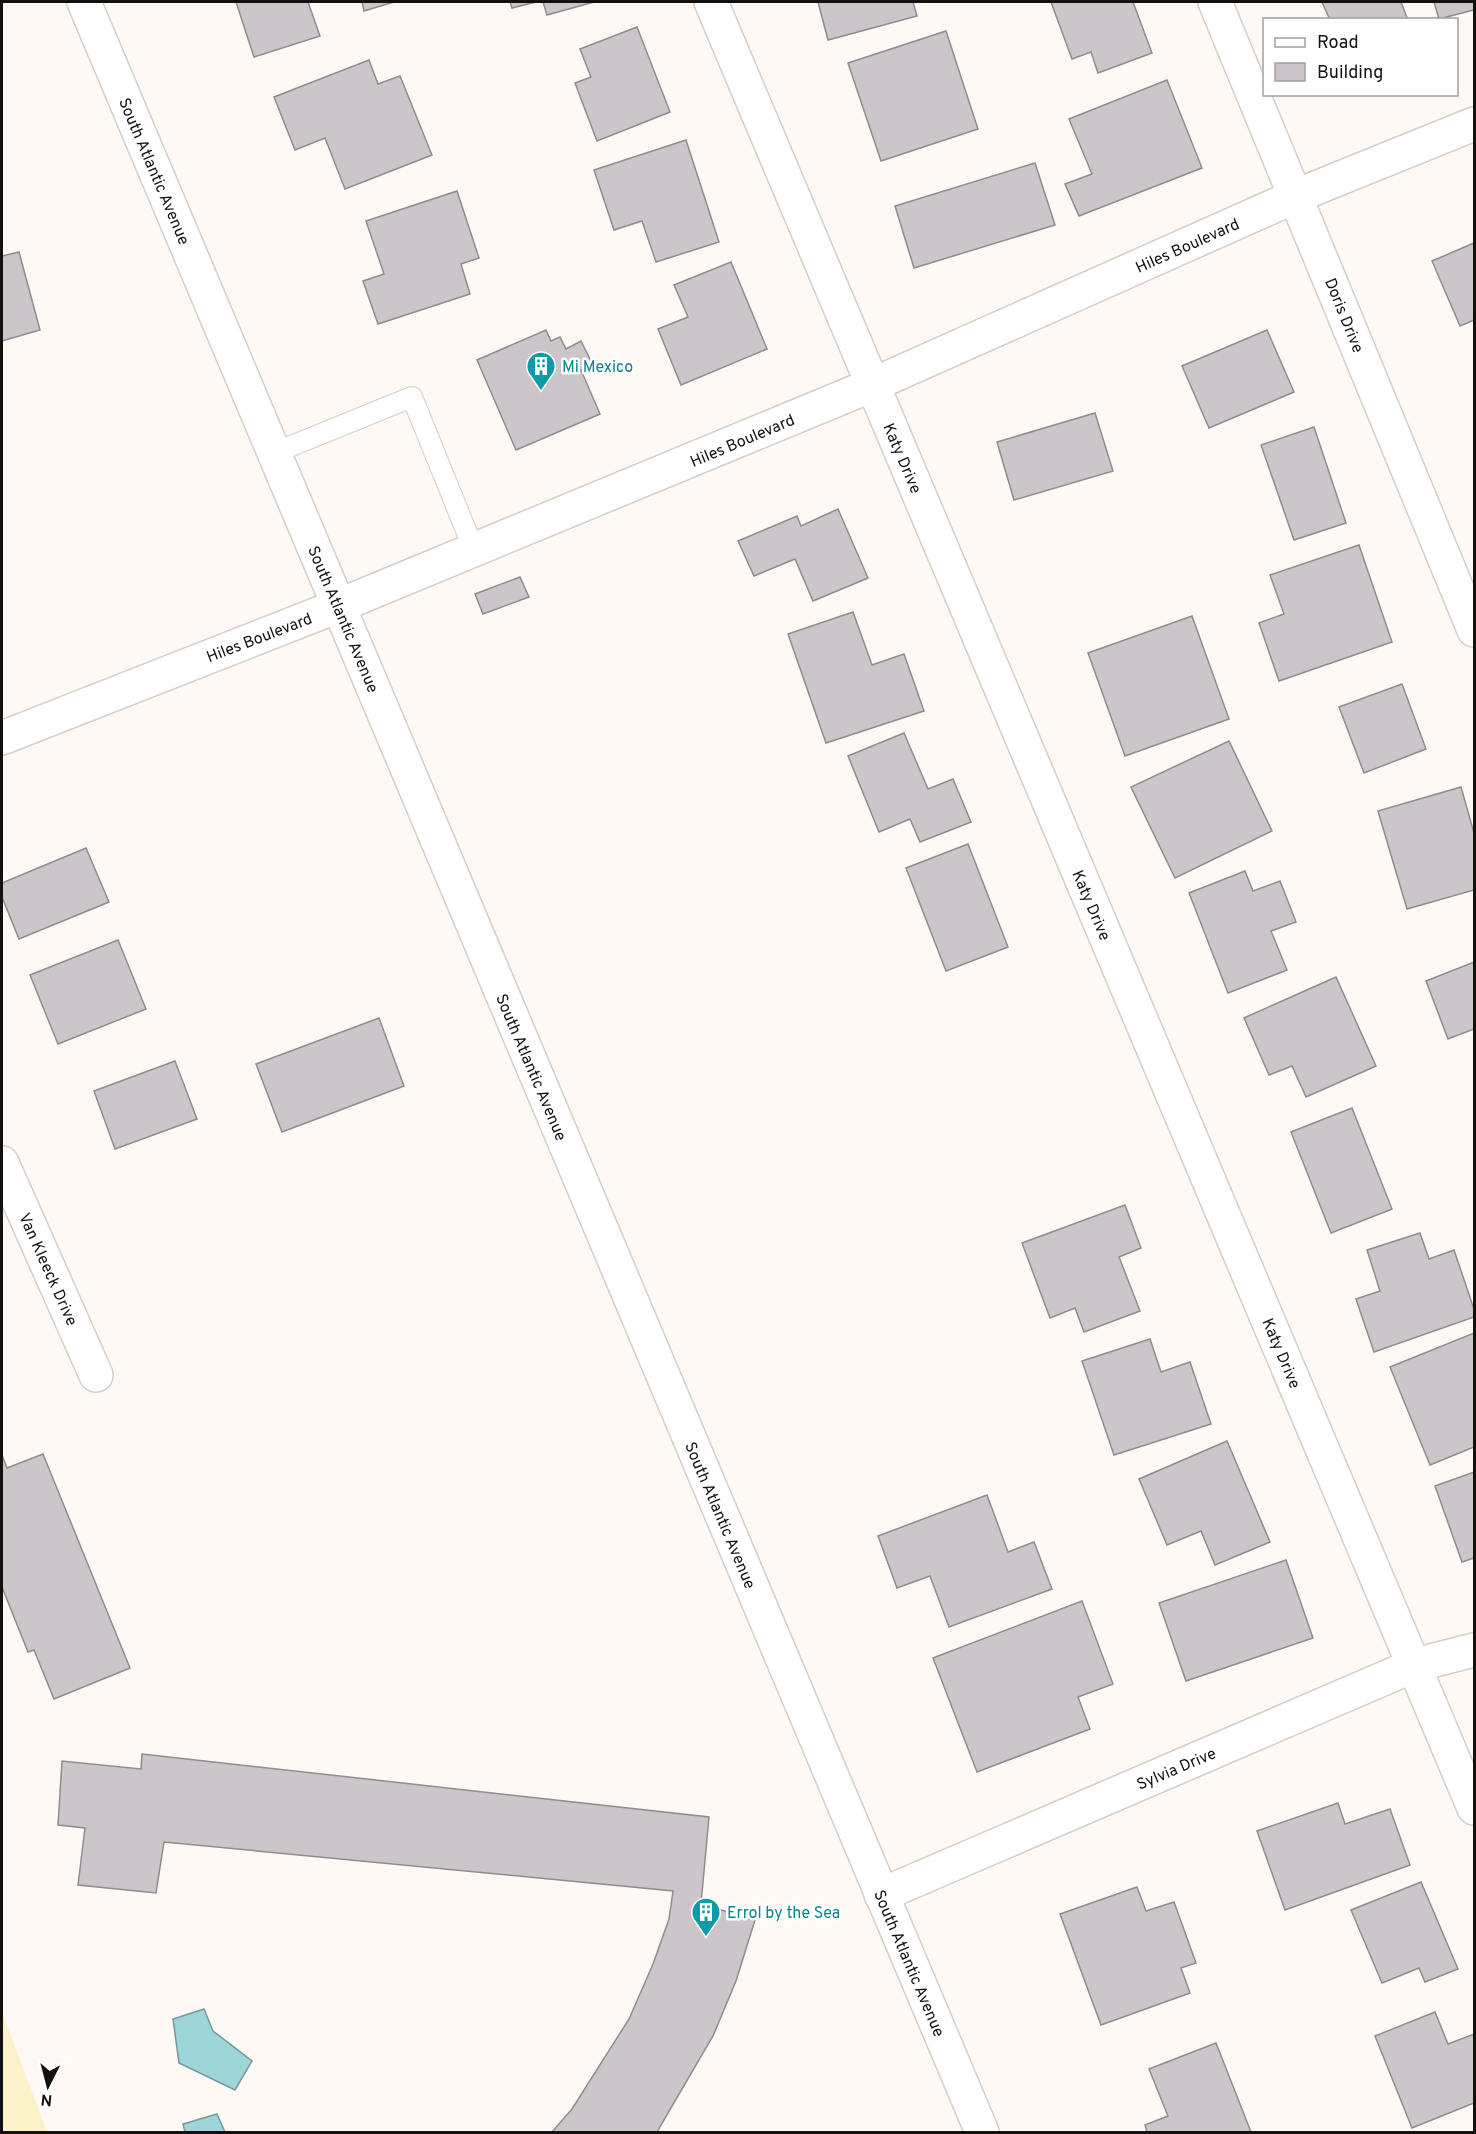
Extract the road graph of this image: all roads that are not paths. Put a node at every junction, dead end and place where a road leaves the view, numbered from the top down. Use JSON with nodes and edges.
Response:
{"nodes":[{"id":1,"x":84,"y":2,"type":"edge"},
{"id":2,"x":711,"y":2,"type":"edge"},
{"id":3,"x":1215,"y":2,"type":"edge"},
{"id":4,"x":1474,"y":124,"type":"edge"},
{"id":5,"x":1296,"y":196,"type":"junction"},
{"id":6,"x":872,"y":386,"type":"junction"},
{"id":7,"x":274,"y":453,"type":"junction"},
{"id":8,"x":474,"y":550,"type":"junction"},
{"id":9,"x":338,"y":606,"type":"junction"},
{"id":10,"x":1474,"y":630,"type":"edge"},
{"id":11,"x":2,"y":738,"type":"edge"},
{"id":12,"x":2,"y":1163,"type":"edge"},
{"id":13,"x":96,"y":1375,"type":"dead end"},
{"id":14,"x":1474,"y":1650,"type":"edge"},
{"id":15,"x":1415,"y":1665,"type":"junction"},
{"id":16,"x":1474,"y":1808,"type":"edge"},
{"id":17,"x":881,"y":1895,"type":"junction"},
{"id":18,"x":982,"y":2133,"type":"edge"}],
"edges":[{"from":1,"to":7,"type":"street","name":"South Atlantic Avenue"},
{"from":2,"to":6,"type":"street","name":"Katy Drive"},
{"from":3,"to":5,"type":"street","name":"Doris Drive"},
{"from":4,"to":5,"type":"street","name":"Hiles Boulevard"},
{"from":5,"to":6,"type":"street","name":"Hiles Boulevard"},
{"from":5,"to":10,"type":"street","name":"Doris Drive"},
{"from":6,"to":8,"type":"street","name":"Hiles Boulevard"},
{"from":6,"to":15,"type":"street","name":"Katy Drive"},
{"from":7,"to":8,"type":"lane"},
{"from":7,"to":9,"type":"street","name":"South Atlantic Avenue"},
{"from":8,"to":9,"type":"street","name":"Hiles Boulevard"},
{"from":9,"to":11,"type":"street","name":"Hiles Boulevard"},
{"from":9,"to":17,"type":"street","name":"South Atlantic Avenue"},
{"from":12,"to":13,"type":"street","name":"Van Kleeck Drive"},
{"from":14,"to":15,"type":"street","name":"Sylvia Drive"},
{"from":15,"to":16,"type":"street","name":"Katy Drive"},
{"from":15,"to":17,"type":"street","name":"Sylvia Drive"},
{"from":17,"to":18,"type":"street","name":"South Atlantic Avenue"}]}
